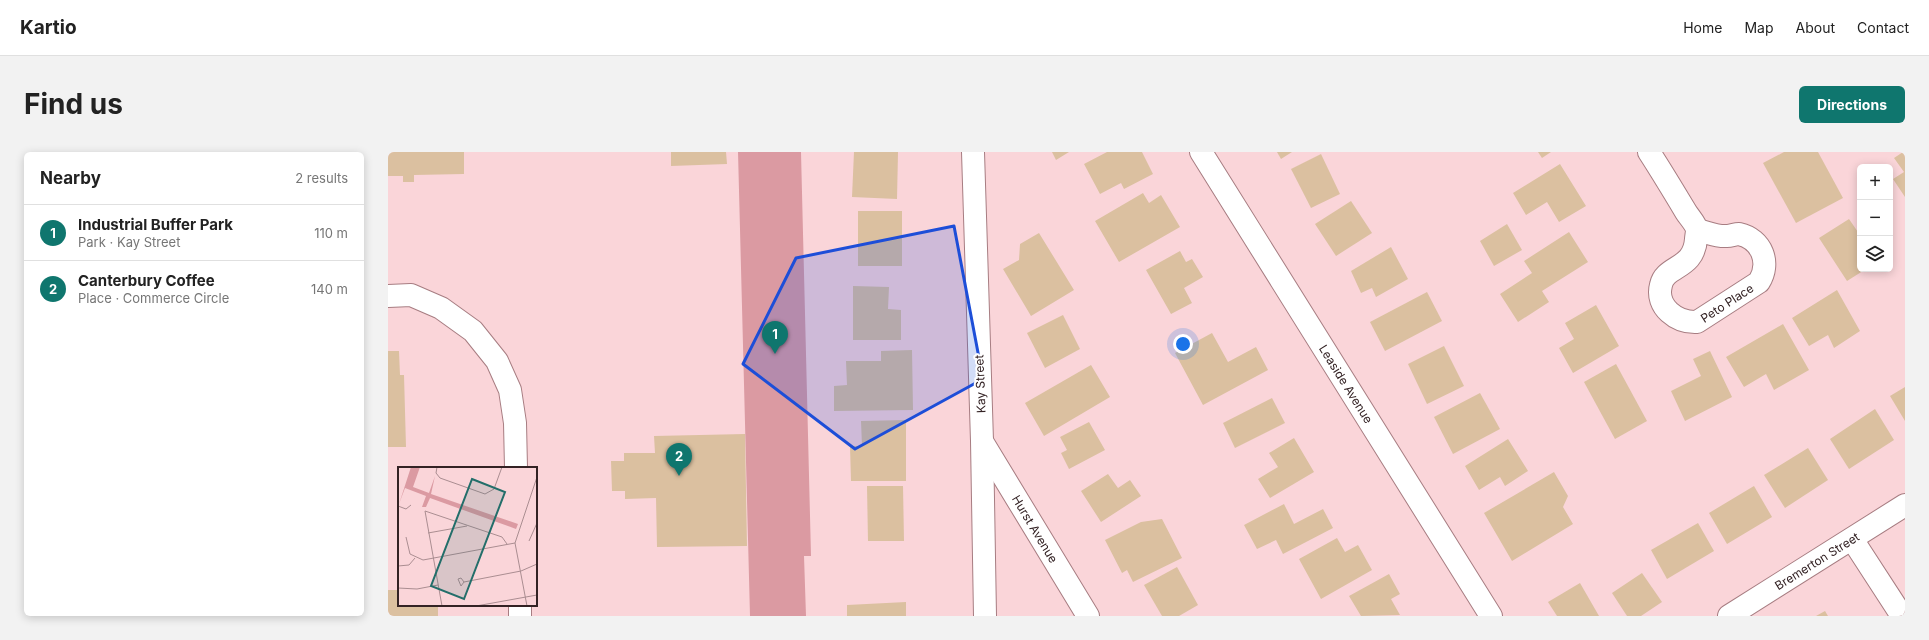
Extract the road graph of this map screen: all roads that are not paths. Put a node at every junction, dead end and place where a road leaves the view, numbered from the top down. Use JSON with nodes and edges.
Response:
{"nodes":[{"id":1,"x":973,"y":152,"type":"edge"},
{"id":2,"x":1201,"y":152,"type":"edge"},
{"id":3,"x":1649,"y":152,"type":"edge"},
{"id":4,"x":1697,"y":230,"type":"junction"},
{"id":5,"x":388,"y":296,"type":"edge"},
{"id":6,"x":982,"y":441,"type":"junction"},
{"id":7,"x":516,"y":467,"type":"edge"},
{"id":8,"x":1905,"y":505,"type":"edge"},
{"id":9,"x":1852,"y":539,"type":"junction"},
{"id":10,"x":985,"y":616,"type":"edge"},
{"id":11,"x":1088,"y":616,"type":"edge"},
{"id":12,"x":1491,"y":616,"type":"edge"},
{"id":13,"x":1729,"y":616,"type":"edge"},
{"id":14,"x":1902,"y":616,"type":"edge"}],
"edges":[{"from":1,"to":6,"type":"street","name":"Kay Street"},
{"from":2,"to":12,"type":"street","name":"Leaside Avenue"},
{"from":3,"to":4,"type":"street"},
{"from":4,"to":4,"type":"street","name":"Peto Place"},
{"from":5,"to":7,"type":"street"},
{"from":6,"to":10,"type":"street","name":"Kay Street"},
{"from":6,"to":11,"type":"street","name":"Hurst Avenue"},
{"from":8,"to":9,"type":"street","name":"Bremerton Street"},
{"from":9,"to":13,"type":"street","name":"Bremerton Street"},
{"from":9,"to":14,"type":"street"}]}
